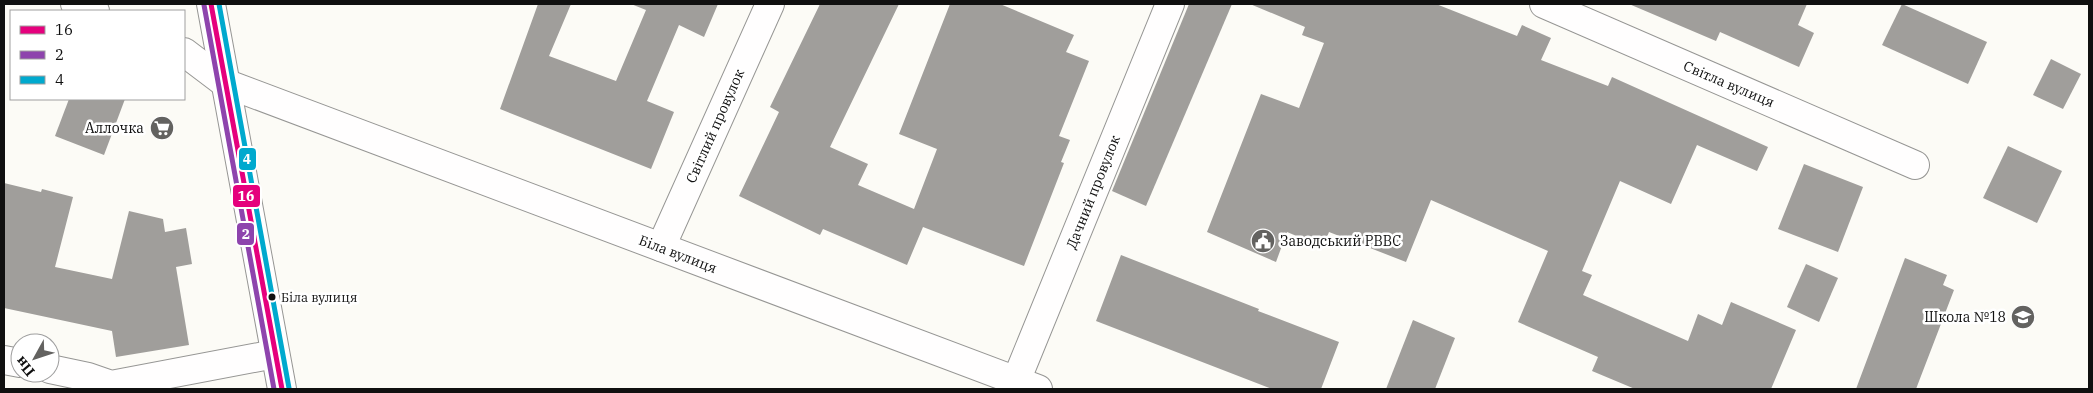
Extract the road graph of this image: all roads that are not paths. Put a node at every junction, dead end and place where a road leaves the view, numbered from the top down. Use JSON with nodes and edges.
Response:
{"nodes":[{"id":1,"x":75,"y":4,"type":"edge"},
{"id":2,"x":211,"y":4,"type":"edge"},
{"id":3,"x":770,"y":4,"type":"edge"},
{"id":4,"x":1170,"y":4,"type":"edge"},
{"id":5,"x":1544,"y":4,"type":"edge"},
{"id":6,"x":92,"y":10,"type":"edge"},
{"id":7,"x":185,"y":53,"type":"edge"},
{"id":8,"x":225,"y":83,"type":"junction"},
{"id":9,"x":1915,"y":165,"type":"dead end"},
{"id":10,"x":661,"y":247,"type":"junction"},
{"id":11,"x":276,"y":354,"type":"junction"},
{"id":12,"x":60,"y":371,"type":"edge"},
{"id":13,"x":1027,"y":385,"type":"edge"},
{"id":14,"x":282,"y":389,"type":"edge"}],
"edges":[{"from":1,"to":6,"type":"street"},
{"from":2,"to":8,"type":"street"},
{"from":3,"to":10,"type":"street","name":"Світлий провулок"},
{"from":4,"to":13,"type":"street","name":"Дачний провулок"},
{"from":5,"to":9,"type":"street","name":"Світла вулиця"},
{"from":7,"to":8,"type":"street","name":"Біла вулиця"},
{"from":8,"to":10,"type":"street","name":"Біла вулиця"},
{"from":8,"to":11,"type":"street"},
{"from":10,"to":13,"type":"street","name":"Біла вулиця"},
{"from":11,"to":12,"type":"street"},
{"from":11,"to":14,"type":"street"}]}
